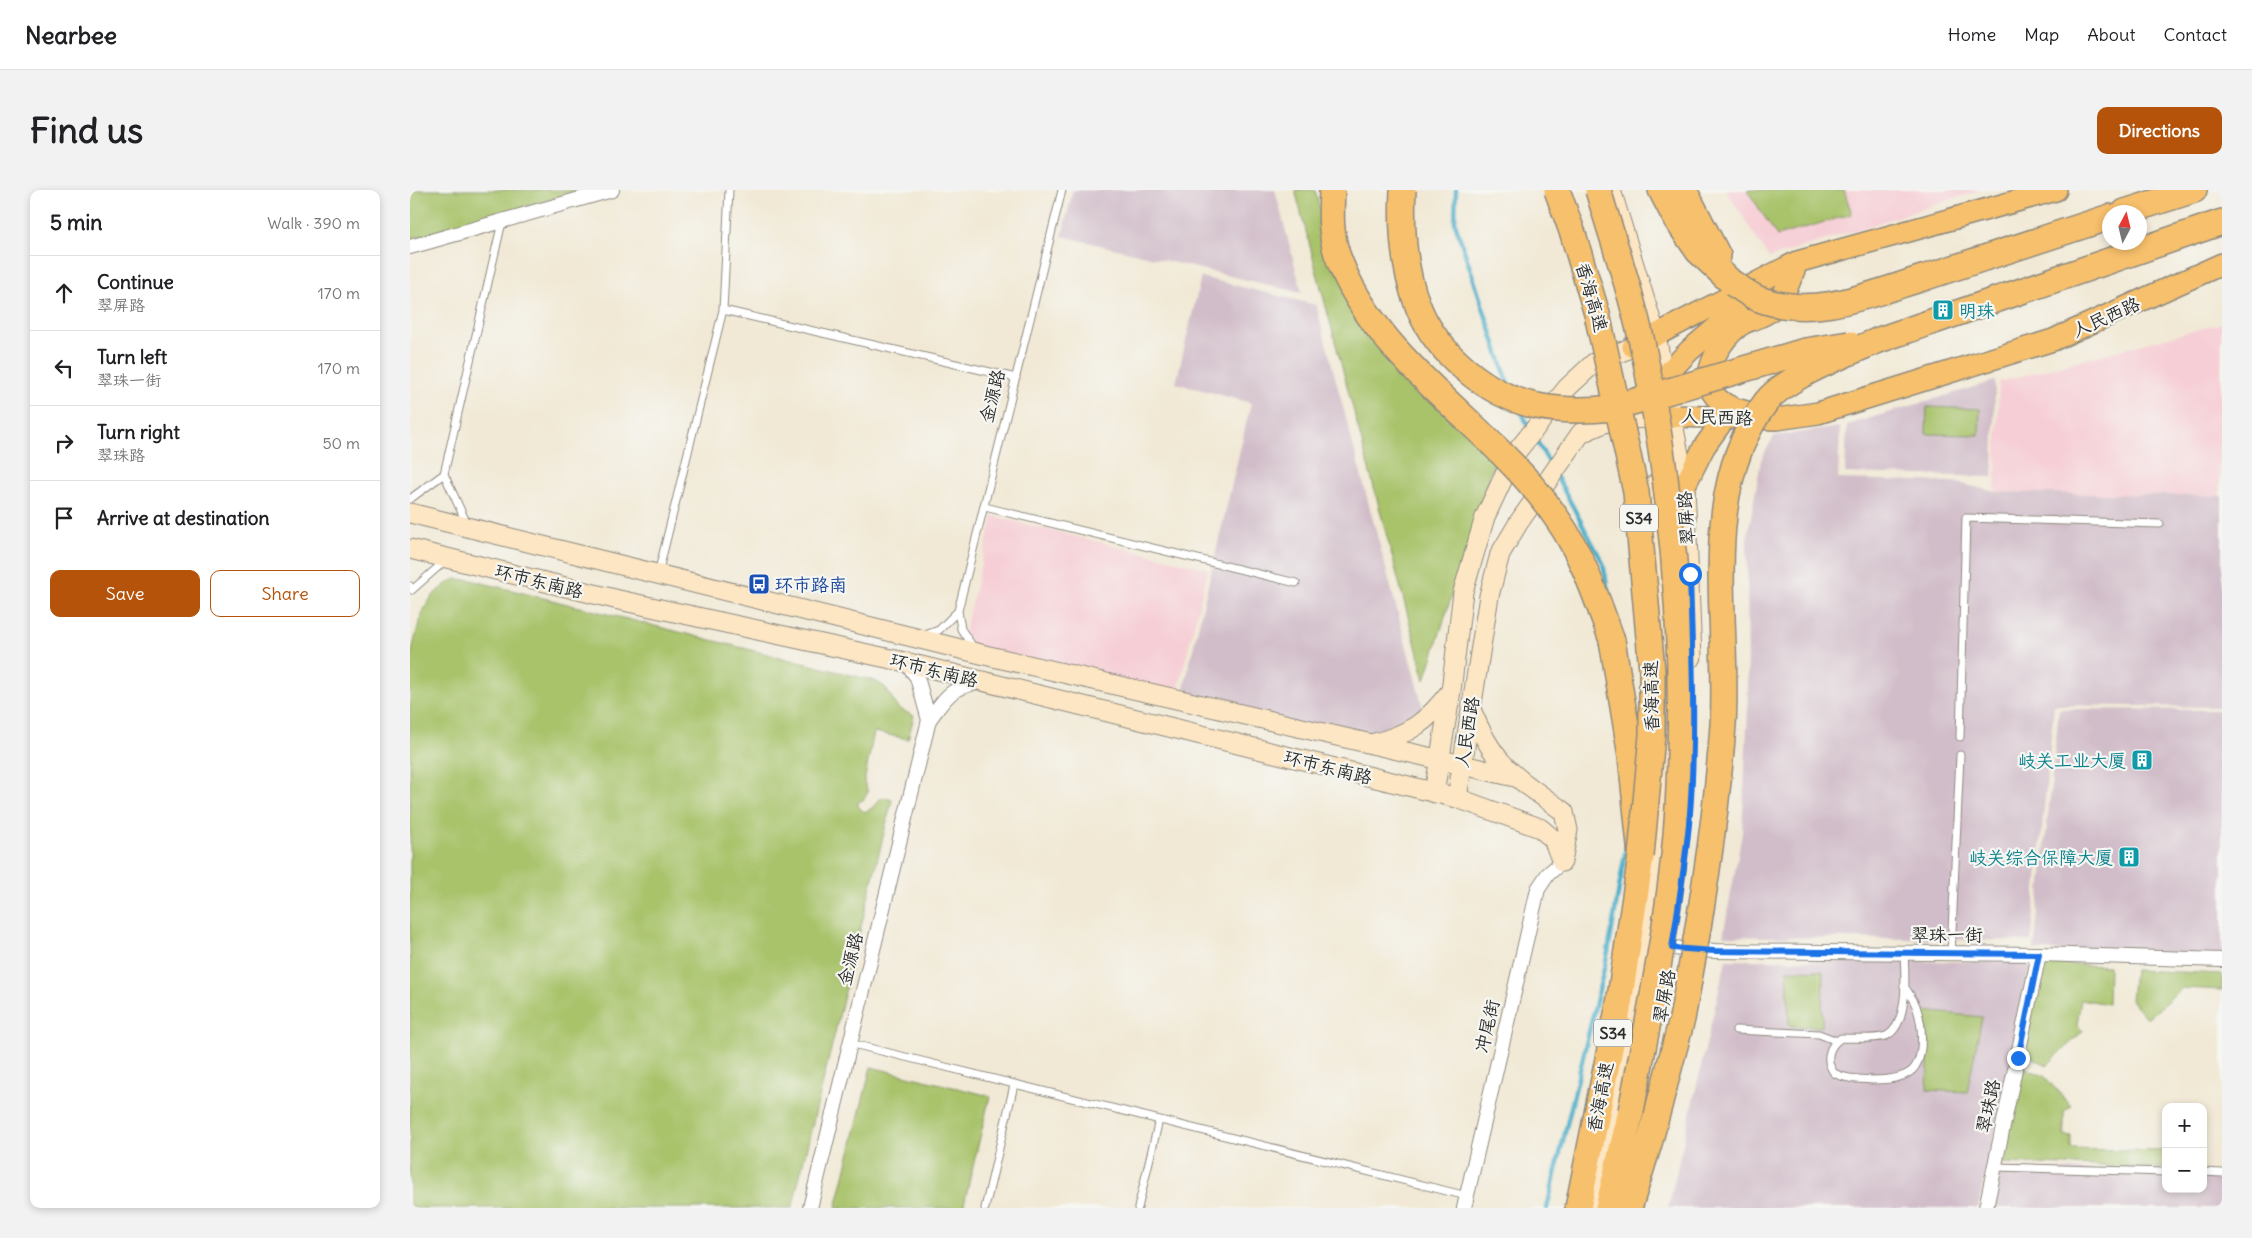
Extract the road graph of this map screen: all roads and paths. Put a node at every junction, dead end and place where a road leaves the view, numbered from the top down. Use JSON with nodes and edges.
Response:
{"nodes":[{"id":1,"x":612,"y":190,"type":"edge"},
{"id":2,"x":729,"y":190,"type":"edge"},
{"id":3,"x":1062,"y":190,"type":"edge"},
{"id":4,"x":1332,"y":190,"type":"edge"},
{"id":5,"x":1403,"y":190,"type":"edge"},
{"id":6,"x":1557,"y":190,"type":"edge"},
{"id":7,"x":1587,"y":190,"type":"edge"},
{"id":8,"x":1598,"y":190,"type":"edge"},
{"id":9,"x":1612,"y":190,"type":"edge"},
{"id":10,"x":1661,"y":190,"type":"edge"},
{"id":11,"x":1684,"y":190,"type":"edge"},
{"id":12,"x":2056,"y":190,"type":"edge"},
{"id":13,"x":2194,"y":190,"type":"edge"},
{"id":14,"x":2031,"y":193,"type":"edge"},
{"id":15,"x":2147,"y":205,"type":"edge"},
{"id":16,"x":2102,"y":220,"type":"edge"},
{"id":17,"x":502,"y":222,"type":"junction"},
{"id":18,"x":2220,"y":223,"type":"edge"},
{"id":19,"x":410,"y":246,"type":"edge"},
{"id":20,"x":1797,"y":262,"type":"junction"},
{"id":21,"x":2222,"y":264,"type":"edge"},
{"id":22,"x":1766,"y":280,"type":"junction"},
{"id":23,"x":1732,"y":283,"type":"junction"},
{"id":24,"x":723,"y":310,"type":"junction"},
{"id":25,"x":1656,"y":336,"type":"junction"},
{"id":26,"x":1879,"y":340,"type":"junction"},
{"id":27,"x":1633,"y":347,"type":"junction"},
{"id":28,"x":1664,"y":377,"type":"junction"},
{"id":29,"x":1016,"y":378,"type":"junction"},
{"id":30,"x":1643,"y":416,"type":"junction"},
{"id":31,"x":1672,"y":416,"type":"junction"},
{"id":32,"x":1724,"y":419,"type":"junction"},
{"id":33,"x":1777,"y":419,"type":"junction"},
{"id":34,"x":444,"y":474,"type":"junction"},
{"id":35,"x":1685,"y":485,"type":"junction"},
{"id":36,"x":410,"y":499,"type":"edge"},
{"id":37,"x":985,"y":506,"type":"junction"},
{"id":38,"x":410,"y":513,"type":"edge"},
{"id":39,"x":2160,"y":524,"type":"dead end"},
{"id":40,"x":468,"y":527,"type":"junction"},
{"id":41,"x":410,"y":548,"type":"edge"},
{"id":42,"x":449,"y":558,"type":"junction"},
{"id":43,"x":658,"y":574,"type":"junction"},
{"id":44,"x":1296,"y":583,"type":"dead end"},
{"id":45,"x":411,"y":591,"type":"edge"},
{"id":46,"x":958,"y":611,"type":"junction"},
{"id":47,"x":910,"y":636,"type":"junction"},
{"id":48,"x":989,"y":656,"type":"junction"},
{"id":49,"x":905,"y":662,"type":"junction"},
{"id":50,"x":978,"y":682,"type":"junction"},
{"id":51,"x":1451,"y":691,"type":"junction"},
{"id":52,"x":1471,"y":708,"type":"junction"},
{"id":53,"x":929,"y":720,"type":"junction"},
{"id":54,"x":1960,"y":737,"type":"dead end"},
{"id":55,"x":1368,"y":745,"type":"junction"},
{"id":56,"x":1960,"y":755,"type":"dead end"},
{"id":57,"x":1440,"y":761,"type":"junction"},
{"id":58,"x":1462,"y":766,"type":"junction"},
{"id":59,"x":1515,"y":777,"type":"junction"},
{"id":60,"x":1434,"y":793,"type":"junction"},
{"id":61,"x":1457,"y":798,"type":"junction"},
{"id":62,"x":1641,"y":856,"type":"junction"},
{"id":63,"x":1562,"y":862,"type":"junction"},
{"id":64,"x":1672,"y":948,"type":"junction"},
{"id":65,"x":1904,"y":952,"type":"junction"},
{"id":66,"x":1951,"y":953,"type":"junction"},
{"id":67,"x":2039,"y":954,"type":"junction"},
{"id":68,"x":2222,"y":960,"type":"edge"},
{"id":69,"x":1904,"y":986,"type":"junction"},
{"id":70,"x":1736,"y":1030,"type":"dead end"},
{"id":71,"x":1837,"y":1041,"type":"junction"},
{"id":72,"x":848,"y":1043,"type":"junction"},
{"id":73,"x":1014,"y":1085,"type":"junction"},
{"id":74,"x":1159,"y":1120,"type":"junction"},
{"id":75,"x":1995,"y":1168,"type":"junction"},
{"id":76,"x":2162,"y":1172,"type":"edge"},
{"id":77,"x":2207,"y":1172,"type":"edge"},
{"id":78,"x":2222,"y":1173,"type":"edge"},
{"id":79,"x":1465,"y":1202,"type":"edge"},
{"id":80,"x":810,"y":1208,"type":"edge"},
{"id":81,"x":985,"y":1208,"type":"edge"},
{"id":82,"x":1138,"y":1208,"type":"edge"},
{"id":83,"x":1578,"y":1208,"type":"edge"},
{"id":84,"x":1594,"y":1208,"type":"edge"},
{"id":85,"x":1608,"y":1208,"type":"edge"},
{"id":86,"x":1616,"y":1208,"type":"edge"},
{"id":87,"x":1629,"y":1208,"type":"edge"},
{"id":88,"x":1986,"y":1208,"type":"edge"}],
"edges":[{"from":1,"to":17,"type":"street"},
{"from":2,"to":24,"type":"lane"},
{"from":3,"to":29,"type":"lane","name":"金源路"},
{"from":4,"to":62,"type":"highway","bridge":true},
{"from":5,"to":26,"type":"highway","bridge":true},
{"from":6,"to":62,"type":"highway","name":"香海高速","number":"S34","bridge":true},
{"from":7,"to":27,"type":"main road"},
{"from":8,"to":85,"type":"highway","name":"香海高速","number":"S34","bridge":true},
{"from":9,"to":25,"type":"main road","name":"翠屏路"},
{"from":10,"to":23,"type":"highway"},
{"from":11,"to":23,"type":"highway"},
{"from":12,"to":14,"type":"main road","name":"人民西路"},
{"from":13,"to":15,"type":"highway"},
{"from":14,"to":20,"type":"main road","name":"人民西路"},
{"from":16,"to":23,"type":"highway","bridge":true},
{"from":17,"to":19,"type":"street"},
{"from":17,"to":34,"type":"lane"},
{"from":18,"to":26,"type":"highway"},
{"from":20,"to":22,"type":"main road","name":"人民西路"},
{"from":20,"to":33,"type":"main road"},
{"from":21,"to":33,"type":"main road","name":"人民西路"},
{"from":22,"to":25,"type":"main road","name":"人民西路"},
{"from":22,"to":28,"type":"main road"},
{"from":24,"to":29,"type":"lane"},
{"from":24,"to":43,"type":"lane"},
{"from":25,"to":27,"type":"main road","name":"人民西路"},
{"from":25,"to":28,"type":"main road","name":"翠屏路"},
{"from":26,"to":87,"type":"highway","bridge":true},
{"from":27,"to":30,"type":"main road","name":"翠屏路"},
{"from":27,"to":51,"type":"main road","name":"人民西路"},
{"from":28,"to":30,"type":"main road"},
{"from":28,"to":31,"type":"main road","name":"翠屏路"},
{"from":29,"to":37,"type":"lane","name":"金源路"},
{"from":30,"to":31,"type":"main road","name":"人民西路"},
{"from":30,"to":52,"type":"main road","name":"人民西路"},
{"from":30,"to":84,"type":"main road","name":"翠屏路"},
{"from":31,"to":32,"type":"main road","name":"人民西路"},
{"from":31,"to":35,"type":"main road","name":"翠屏路"},
{"from":32,"to":33,"type":"main road","name":"人民西路"},
{"from":32,"to":35,"type":"main road"},
{"from":34,"to":36,"type":"lane"},
{"from":34,"to":40,"type":"lane"},
{"from":35,"to":64,"type":"main road","name":"翠屏路"},
{"from":37,"to":44,"type":"lane"},
{"from":37,"to":46,"type":"lane","name":"金源路"},
{"from":38,"to":40,"type":"main road","name":"环市东南路"},
{"from":39,"to":54,"type":"lane"},
{"from":40,"to":43,"type":"main road","name":"环市东南路"},
{"from":41,"to":42,"type":"main road","name":"环市东南路"},
{"from":42,"to":45,"type":"lane"},
{"from":42,"to":49,"type":"main road","name":"环市东南路"},
{"from":43,"to":47,"type":"main road","name":"环市东南路"},
{"from":46,"to":47,"type":"lane"},
{"from":46,"to":48,"type":"lane"},
{"from":47,"to":48,"type":"main road","name":"环市东南路"},
{"from":48,"to":55,"type":"main road","name":"环市东南路"},
{"from":49,"to":50,"type":"main road","name":"环市东南路"},
{"from":49,"to":53,"type":"street"},
{"from":50,"to":53,"type":"street"},
{"from":50,"to":60,"type":"main road","name":"环市东南路"},
{"from":51,"to":55,"type":"main road"},
{"from":51,"to":57,"type":"main road","name":"人民西路"},
{"from":52,"to":58,"type":"main road","name":"人民西路"},
{"from":52,"to":59,"type":"main road"},
{"from":53,"to":72,"type":"street","name":"金源路"},
{"from":55,"to":57,"type":"main road","name":"环市东南路"},
{"from":56,"to":66,"type":"lane"},
{"from":57,"to":58,"type":"main road","name":"环市东南路"},
{"from":57,"to":60,"type":"main road","name":"人民西路"},
{"from":58,"to":59,"type":"main road","name":"环市东南路"},
{"from":58,"to":61,"type":"main road","name":"人民西路"},
{"from":59,"to":63,"type":"main road"},
{"from":60,"to":61,"type":"main road","name":"环市东南路"},
{"from":61,"to":63,"type":"main road","name":"环市东南路"},
{"from":62,"to":83,"type":"highway","name":"香海高速","number":"S34"},
{"from":63,"to":79,"type":"street","name":"冲尾街"},
{"from":64,"to":65,"type":"street","name":"翠珠一街"},
{"from":64,"to":86,"type":"main road","name":"翠屏路"},
{"from":65,"to":66,"type":"street","name":"翠珠一街"},
{"from":65,"to":69,"type":"lane"},
{"from":66,"to":67,"type":"street","name":"翠珠一街"},
{"from":67,"to":68,"type":"street","name":"翠珠一街"},
{"from":67,"to":75,"type":"street","name":"翠珠路"},
{"from":69,"to":71,"type":"lane"},
{"from":69,"to":71,"type":"lane"},
{"from":70,"to":71,"type":"lane"},
{"from":72,"to":73,"type":"lane"},
{"from":72,"to":80,"type":"street","name":"金源路"},
{"from":73,"to":74,"type":"lane"},
{"from":73,"to":81,"type":"lane"},
{"from":74,"to":79,"type":"lane"},
{"from":74,"to":82,"type":"lane"},
{"from":75,"to":76,"type":"lane"},
{"from":75,"to":88,"type":"street","name":"翠珠路"},
{"from":77,"to":78,"type":"lane"}]}
